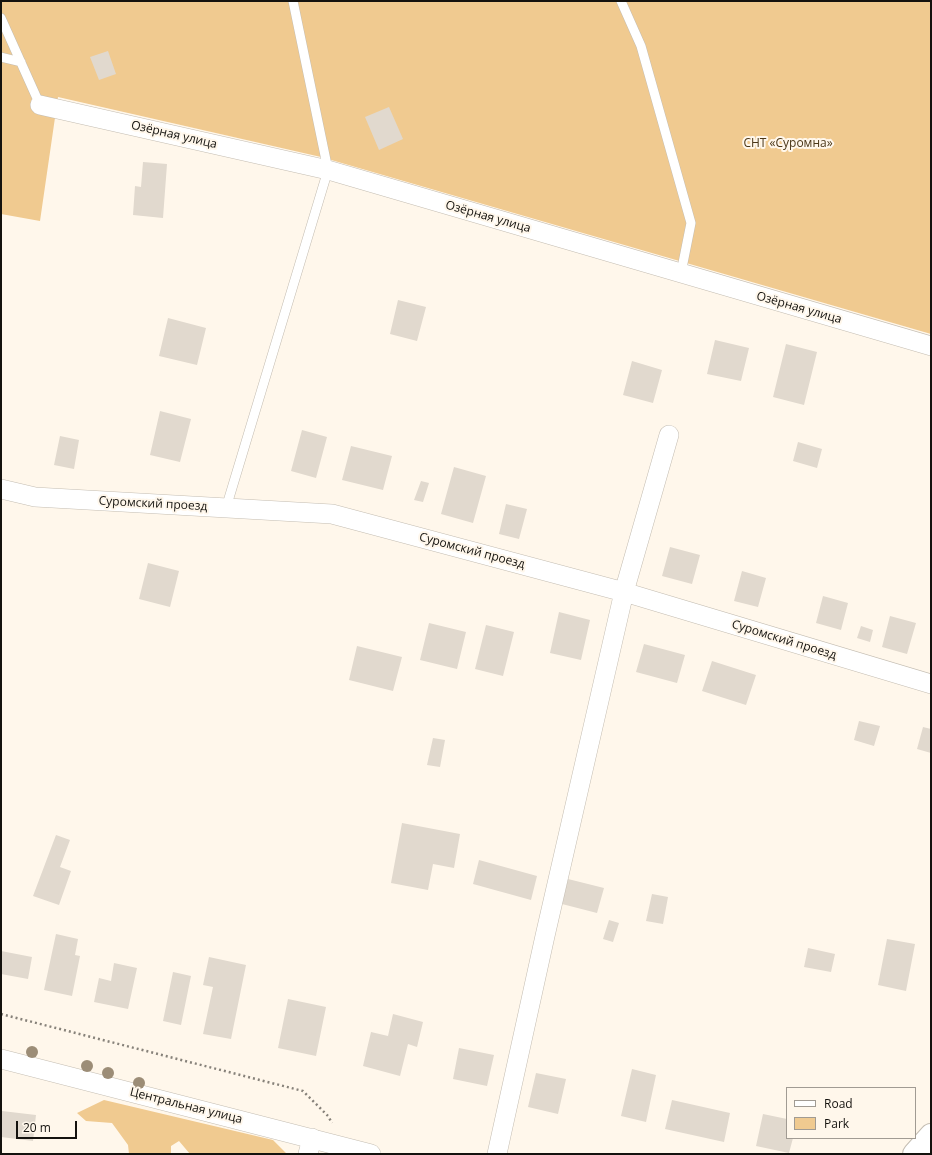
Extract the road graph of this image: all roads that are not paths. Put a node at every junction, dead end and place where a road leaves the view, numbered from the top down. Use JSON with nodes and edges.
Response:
{"nodes":[{"id":1,"x":293,"y":1,"type":"edge"},
{"id":2,"x":621,"y":1,"type":"edge"},
{"id":3,"x":1,"y":18,"type":"edge"},
{"id":4,"x":1,"y":57,"type":"edge"},
{"id":5,"x":21,"y":62,"type":"junction"},
{"id":6,"x":40,"y":105,"type":"joint"},
{"id":7,"x":328,"y":170,"type":"junction"},
{"id":8,"x":681,"y":273,"type":"junction"},
{"id":9,"x":931,"y":346,"type":"edge"},
{"id":10,"x":670,"y":435,"type":"dead end"},
{"id":11,"x":1,"y":489,"type":"edge"},
{"id":12,"x":226,"y":508,"type":"junction"},
{"id":13,"x":624,"y":592,"type":"junction"},
{"id":14,"x":931,"y":684,"type":"edge"},
{"id":15,"x":1,"y":1059,"type":"edge"},
{"id":16,"x":931,"y":1135,"type":"edge"},
{"id":17,"x":310,"y":1146,"type":"edge"},
{"id":18,"x":371,"y":1154,"type":"edge"},
{"id":19,"x":497,"y":1154,"type":"edge"},
{"id":20,"x":914,"y":1154,"type":"edge"}],
"edges":[{"from":1,"to":7,"type":"lane"},
{"from":2,"to":8,"type":"lane"},
{"from":3,"to":5,"type":"lane"},
{"from":4,"to":5,"type":"lane"},
{"from":5,"to":6,"type":"lane"},
{"from":6,"to":7,"type":"street","name":"Озёрная улица"},
{"from":7,"to":8,"type":"street","name":"Озёрная улица"},
{"from":7,"to":12,"type":"lane"},
{"from":8,"to":9,"type":"street","name":"Озёрная улица"},
{"from":10,"to":13,"type":"street"},
{"from":11,"to":12,"type":"street","name":"Суромский проезд"},
{"from":12,"to":13,"type":"street","name":"Суромский проезд"},
{"from":13,"to":14,"type":"street","name":"Суромский проезд"},
{"from":13,"to":19,"type":"street"},
{"from":15,"to":17,"type":"street","name":"Центральная улица"},
{"from":16,"to":20,"type":"street"},
{"from":17,"to":18,"type":"street","name":"Центральная улица"}]}
